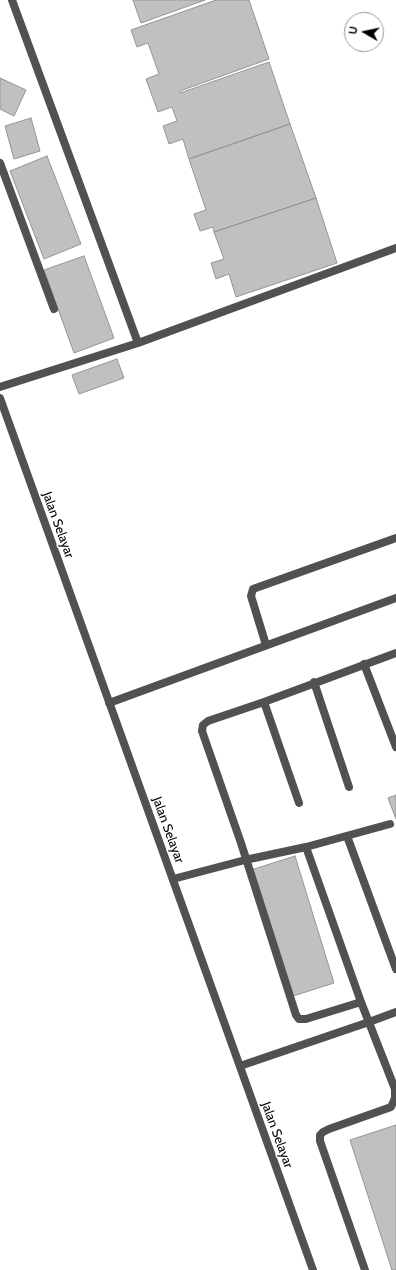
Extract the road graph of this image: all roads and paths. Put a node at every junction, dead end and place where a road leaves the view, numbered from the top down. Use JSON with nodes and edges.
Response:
{"nodes":[{"id":1,"x":12,"y":0,"type":"edge"},
{"id":2,"x":0,"y":163,"type":"edge"},
{"id":3,"x":396,"y":248,"type":"edge"},
{"id":4,"x":54,"y":309,"type":"dead end"},
{"id":5,"x":138,"y":343,"type":"junction"},
{"id":6,"x":0,"y":387,"type":"edge"},
{"id":7,"x":0,"y":398,"type":"edge"},
{"id":8,"x":396,"y":538,"type":"edge"},
{"id":9,"x":396,"y":598,"type":"edge"},
{"id":10,"x":266,"y":645,"type":"junction"},
{"id":11,"x":396,"y":653,"type":"edge"},
{"id":12,"x":364,"y":664,"type":"junction"},
{"id":13,"x":314,"y":682,"type":"junction"},
{"id":14,"x":264,"y":702,"type":"junction"},
{"id":15,"x":109,"y":703,"type":"junction"},
{"id":16,"x":396,"y":747,"type":"edge"},
{"id":17,"x":349,"y":787,"type":"dead end"},
{"id":18,"x":299,"y":803,"type":"dead end"},
{"id":19,"x":390,"y":824,"type":"dead end"},
{"id":20,"x":347,"y":836,"type":"junction"},
{"id":21,"x":306,"y":847,"type":"junction"},
{"id":22,"x":245,"y":860,"type":"junction"},
{"id":23,"x":173,"y":879,"type":"junction"},
{"id":24,"x":396,"y":969,"type":"edge"},
{"id":25,"x":361,"y":1002,"type":"junction"},
{"id":26,"x":396,"y":1012,"type":"edge"},
{"id":27,"x":370,"y":1022,"type":"junction"},
{"id":28,"x":240,"y":1066,"type":"junction"},
{"id":29,"x":313,"y":1270,"type":"edge"},
{"id":30,"x":365,"y":1270,"type":"edge"}],
"edges":[{"from":1,"to":5,"type":"street"},
{"from":2,"to":4,"type":"street"},
{"from":3,"to":5,"type":"street"},
{"from":5,"to":6,"type":"street"},
{"from":7,"to":15,"type":"street","name":"Jalan Selayar"},
{"from":8,"to":10,"type":"street"},
{"from":9,"to":10,"type":"street"},
{"from":10,"to":15,"type":"street"},
{"from":11,"to":12,"type":"street"},
{"from":12,"to":13,"type":"street"},
{"from":12,"to":16,"type":"street"},
{"from":13,"to":14,"type":"street"},
{"from":13,"to":17,"type":"street"},
{"from":14,"to":18,"type":"street"},
{"from":14,"to":22,"type":"street"},
{"from":15,"to":23,"type":"street","name":"Jalan Selayar"},
{"from":19,"to":20,"type":"street"},
{"from":20,"to":21,"type":"street"},
{"from":20,"to":24,"type":"street"},
{"from":21,"to":22,"type":"street"},
{"from":21,"to":25,"type":"street"},
{"from":22,"to":23,"type":"street"},
{"from":22,"to":25,"type":"street"},
{"from":23,"to":28,"type":"street","name":"Jalan Selayar"},
{"from":25,"to":27,"type":"street"},
{"from":26,"to":27,"type":"street"},
{"from":27,"to":28,"type":"street"},
{"from":27,"to":30,"type":"street"},
{"from":28,"to":29,"type":"street","name":"Jalan Selayar"}]}
